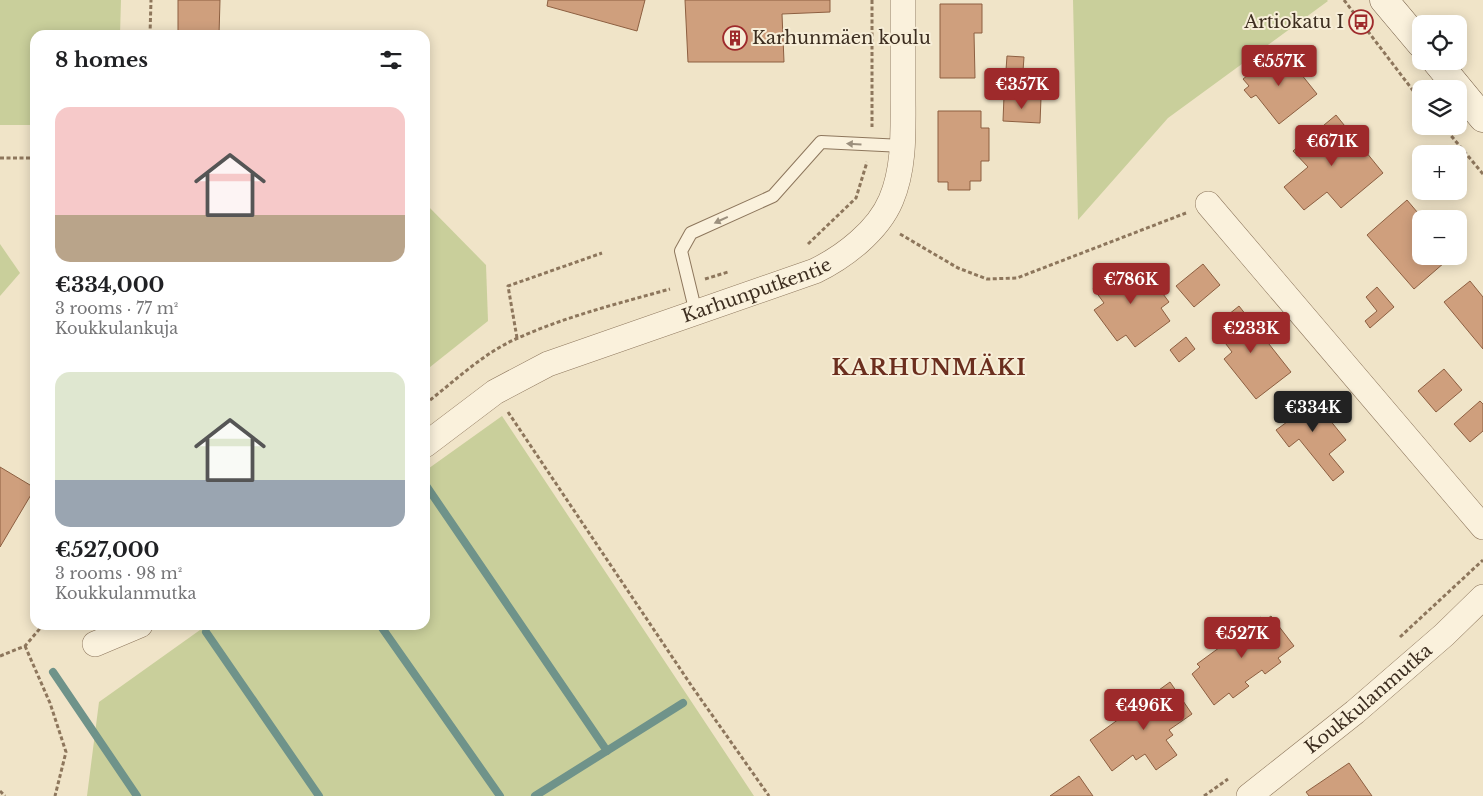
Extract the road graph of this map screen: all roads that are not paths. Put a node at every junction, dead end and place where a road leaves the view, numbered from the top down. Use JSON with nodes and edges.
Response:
{"nodes":[{"id":1,"x":903,"y":0,"type":"edge"},
{"id":2,"x":1384,"y":0,"type":"edge"},
{"id":3,"x":1412,"y":33,"type":"edge"},
{"id":4,"x":1443,"y":70,"type":"edge"},
{"id":5,"x":1483,"y":118,"type":"edge"},
{"id":6,"x":903,"y":146,"type":"junction"},
{"id":7,"x":1208,"y":204,"type":"road end"},
{"id":8,"x":696,"y":313,"type":"junction"},
{"id":9,"x":430,"y":441,"type":"edge"},
{"id":10,"x":1483,"y":527,"type":"edge"},
{"id":11,"x":1483,"y":597,"type":"edge"},
{"id":12,"x":128,"y":630,"type":"edge"},
{"id":13,"x":95,"y":644,"type":"dead end"},
{"id":14,"x":1252,"y":795,"type":"edge"}],
"edges":[{"from":1,"to":6,"type":"street","name":"Karhunputkentie"},
{"from":2,"to":3,"type":"street"},
{"from":4,"to":5,"type":"street"},
{"from":6,"to":8,"type":"street","name":"Karhunputkentie"},
{"from":6,"to":8,"type":"lane","one_way":true},
{"from":7,"to":10,"type":"street"},
{"from":8,"to":9,"type":"street","name":"Karhunputkentie"},
{"from":11,"to":14,"type":"street","name":"Koukkulanmutka"},
{"from":12,"to":13,"type":"street"}]}
